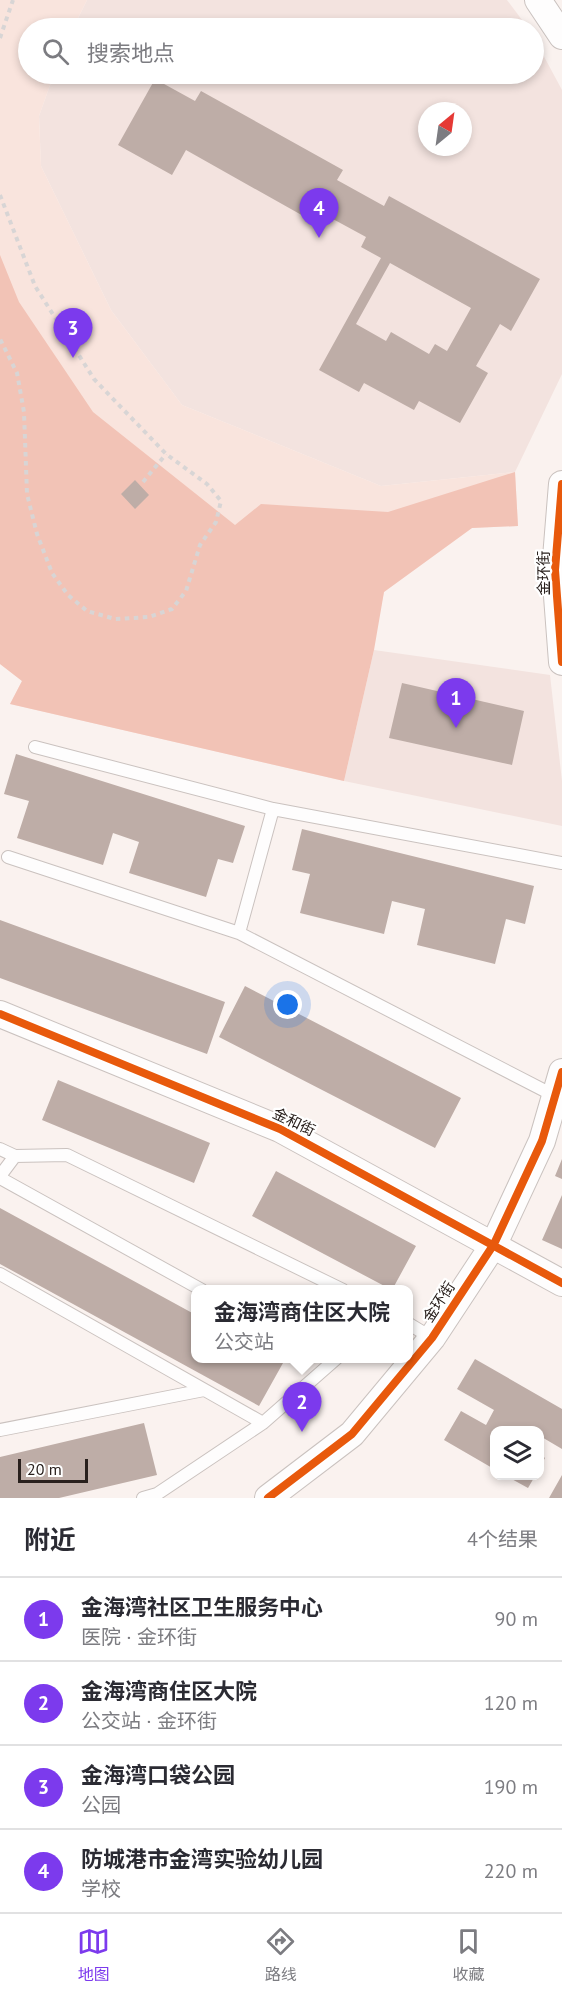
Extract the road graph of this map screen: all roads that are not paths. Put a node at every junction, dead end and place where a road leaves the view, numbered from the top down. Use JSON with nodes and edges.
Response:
{"nodes":[{"id":1,"x":538,"y":0,"type":"edge"},
{"id":2,"x":562,"y":36,"type":"edge"},
{"id":3,"x":562,"y":484,"type":"edge"},
{"id":4,"x":562,"y":662,"type":"edge"},
{"id":5,"x":35,"y":747,"type":"dead end"},
{"id":6,"x":273,"y":809,"type":"junction"},
{"id":7,"x":8,"y":857,"type":"dead end"},
{"id":8,"x":562,"y":863,"type":"edge"},
{"id":9,"x":239,"y":933,"type":"junction"},
{"id":10,"x":0,"y":1014,"type":"edge"},
{"id":11,"x":562,"y":1072,"type":"edge"},
{"id":12,"x":555,"y":1096,"type":"junction"},
{"id":13,"x":0,"y":1149,"type":"edge"},
{"id":14,"x":15,"y":1156,"type":"junction"},
{"id":15,"x":0,"y":1177,"type":"edge"},
{"id":16,"x":494,"y":1244,"type":"junction"},
{"id":17,"x":0,"y":1274,"type":"edge"},
{"id":18,"x":562,"y":1283,"type":"edge"},
{"id":19,"x":193,"y":1285,"type":"edge"},
{"id":20,"x":333,"y":1285,"type":"edge"},
{"id":21,"x":413,"y":1327,"type":"edge"},
{"id":22,"x":432,"y":1338,"type":"junction"},
{"id":23,"x":413,"y":1361,"type":"edge"},
{"id":24,"x":330,"y":1363,"type":"edge"},
{"id":25,"x":411,"y":1363,"type":"edge"},
{"id":26,"x":204,"y":1390,"type":"junction"},
{"id":27,"x":263,"y":1423,"type":"junction"},
{"id":28,"x":0,"y":1430,"type":"edge"},
{"id":29,"x":143,"y":1498,"type":"edge"},
{"id":30,"x":268,"y":1498,"type":"edge"}],
"edges":[{"from":1,"to":2,"type":"street"},
{"from":3,"to":4,"type":"street","name":"金环街"},
{"from":5,"to":6,"type":"lane"},
{"from":6,"to":8,"type":"lane"},
{"from":6,"to":9,"type":"lane"},
{"from":7,"to":9,"type":"lane"},
{"from":9,"to":12,"type":"lane"},
{"from":10,"to":16,"type":"street","name":"金和街"},
{"from":11,"to":12,"type":"street","name":"金环街"},
{"from":12,"to":16,"type":"street","name":"金环街"},
{"from":13,"to":14,"type":"lane"},
{"from":14,"to":15,"type":"lane"},
{"from":14,"to":20,"type":"lane"},
{"from":15,"to":19,"type":"lane"},
{"from":16,"to":18,"type":"street","name":"金和街"},
{"from":16,"to":22,"type":"street","name":"金环街"},
{"from":17,"to":26,"type":"lane"},
{"from":21,"to":22,"type":"lane"},
{"from":22,"to":23,"type":"street","name":"金环街"},
{"from":24,"to":27,"type":"lane"},
{"from":25,"to":30,"type":"street","name":"金环街"},
{"from":26,"to":27,"type":"lane"},
{"from":26,"to":28,"type":"lane"},
{"from":27,"to":29,"type":"lane"}]}
